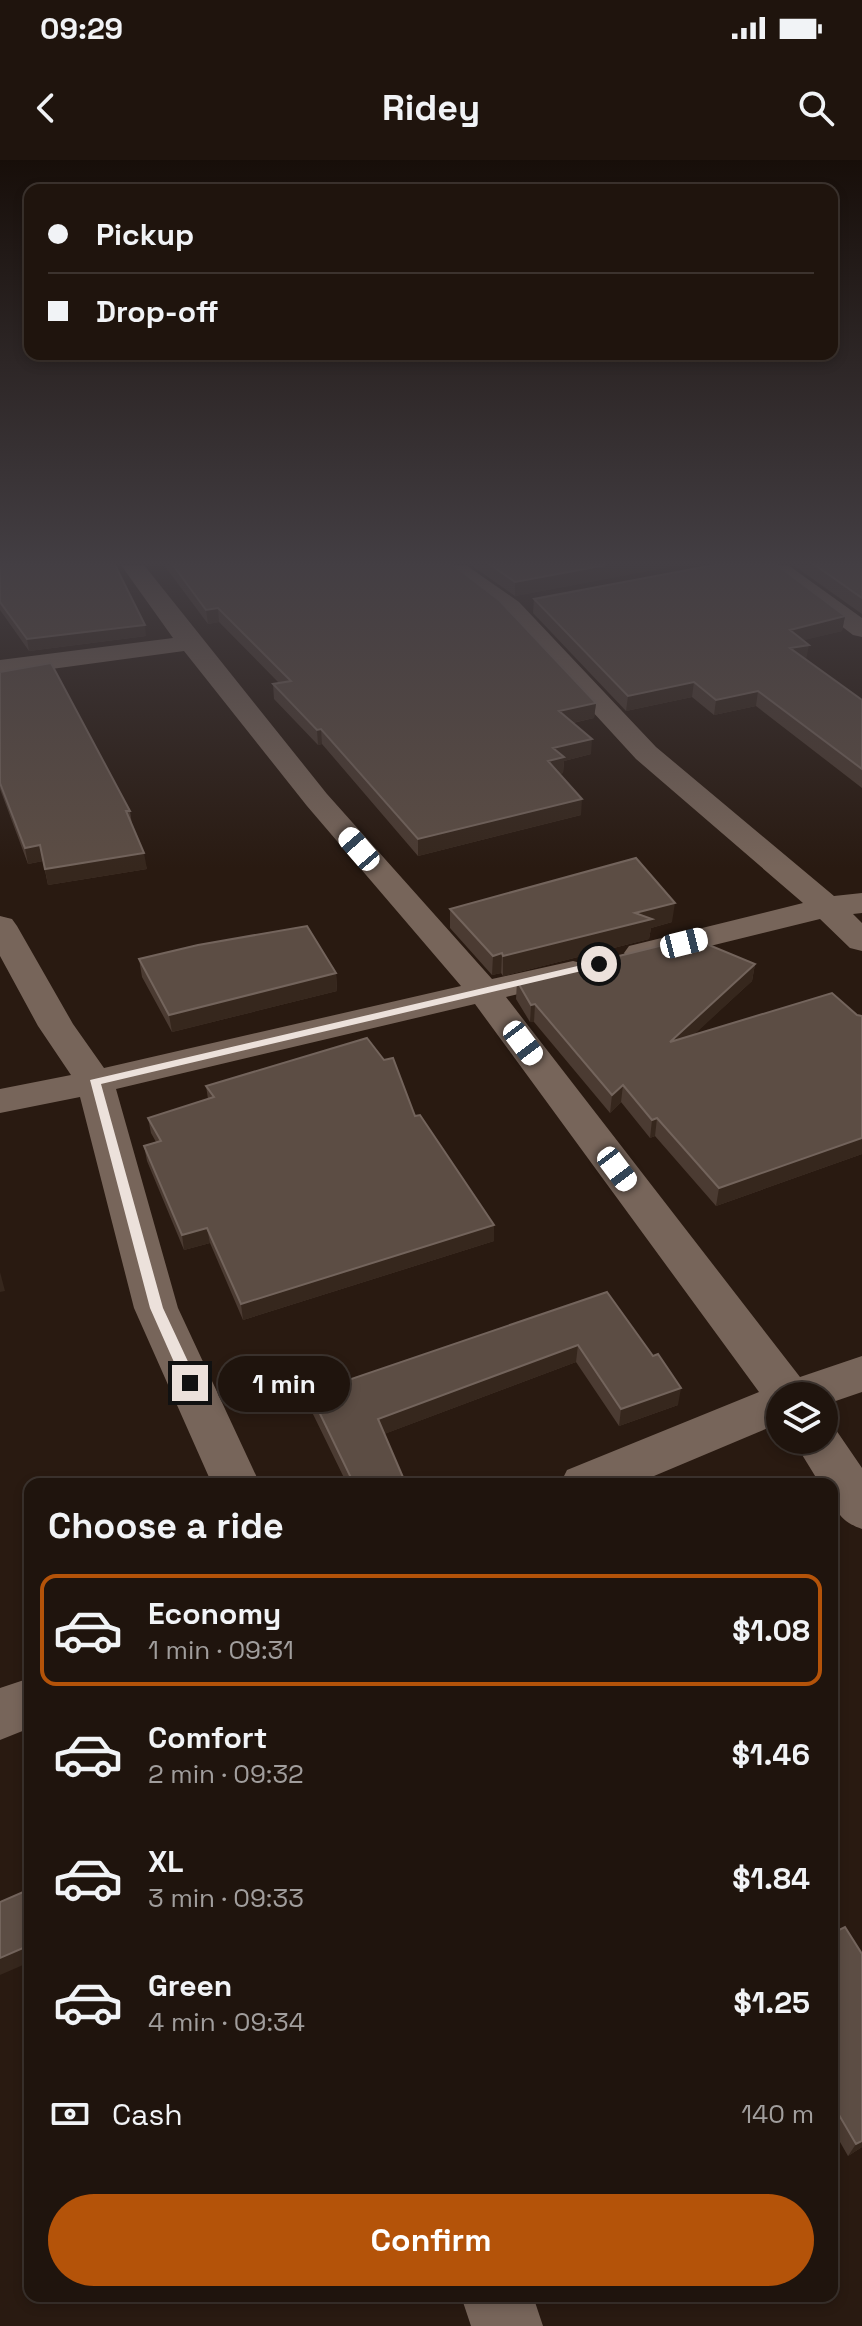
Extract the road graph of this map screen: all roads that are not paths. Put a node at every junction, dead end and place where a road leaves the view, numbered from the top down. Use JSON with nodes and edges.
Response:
{"nodes":[{"id":1,"x":209,"y":666,"type":"edge"},
{"id":2,"x":565,"y":666,"type":"edge"},
{"id":3,"x":862,"y":903,"type":"edge"},
{"id":4,"x":827,"y":907,"type":"junction"},
{"id":5,"x":0,"y":926,"type":"edge"},
{"id":6,"x":862,"y":941,"type":"edge"},
{"id":7,"x":485,"y":993,"type":"junction"},
{"id":8,"x":95,"y":1082,"type":"junction"},
{"id":9,"x":0,"y":1101,"type":"edge"},
{"id":10,"x":862,"y":1374,"type":"edge"},
{"id":11,"x":777,"y":1382,"type":"edge"},
{"id":12,"x":838,"y":1382,"type":"edge"},
{"id":13,"x":766,"y":1409,"type":"edge"},
{"id":14,"x":826,"y":1454,"type":"edge"},
{"id":15,"x":233,"y":1478,"type":"edge"},
{"id":16,"x":599,"y":1478,"type":"edge"},
{"id":17,"x":862,"y":1508,"type":"edge"},
{"id":18,"x":24,"y":1705,"type":"edge"},
{"id":19,"x":0,"y":1714,"type":"edge"},
{"id":20,"x":499,"y":2302,"type":"edge"},
{"id":21,"x":507,"y":2326,"type":"edge"}],
"edges":[{"from":1,"to":7,"type":"street"},
{"from":2,"to":4,"type":"street"},
{"from":3,"to":4,"type":"street"},
{"from":4,"to":6,"type":"street"},
{"from":4,"to":7,"type":"street"},
{"from":5,"to":8,"type":"street"},
{"from":7,"to":8,"type":"street"},
{"from":7,"to":11,"type":"street"},
{"from":8,"to":9,"type":"street"},
{"from":8,"to":15,"type":"street"},
{"from":10,"to":12,"type":"street"},
{"from":13,"to":16,"type":"street"},
{"from":14,"to":17,"type":"street"},
{"from":18,"to":19,"type":"street"},
{"from":20,"to":21,"type":"street"}]}
